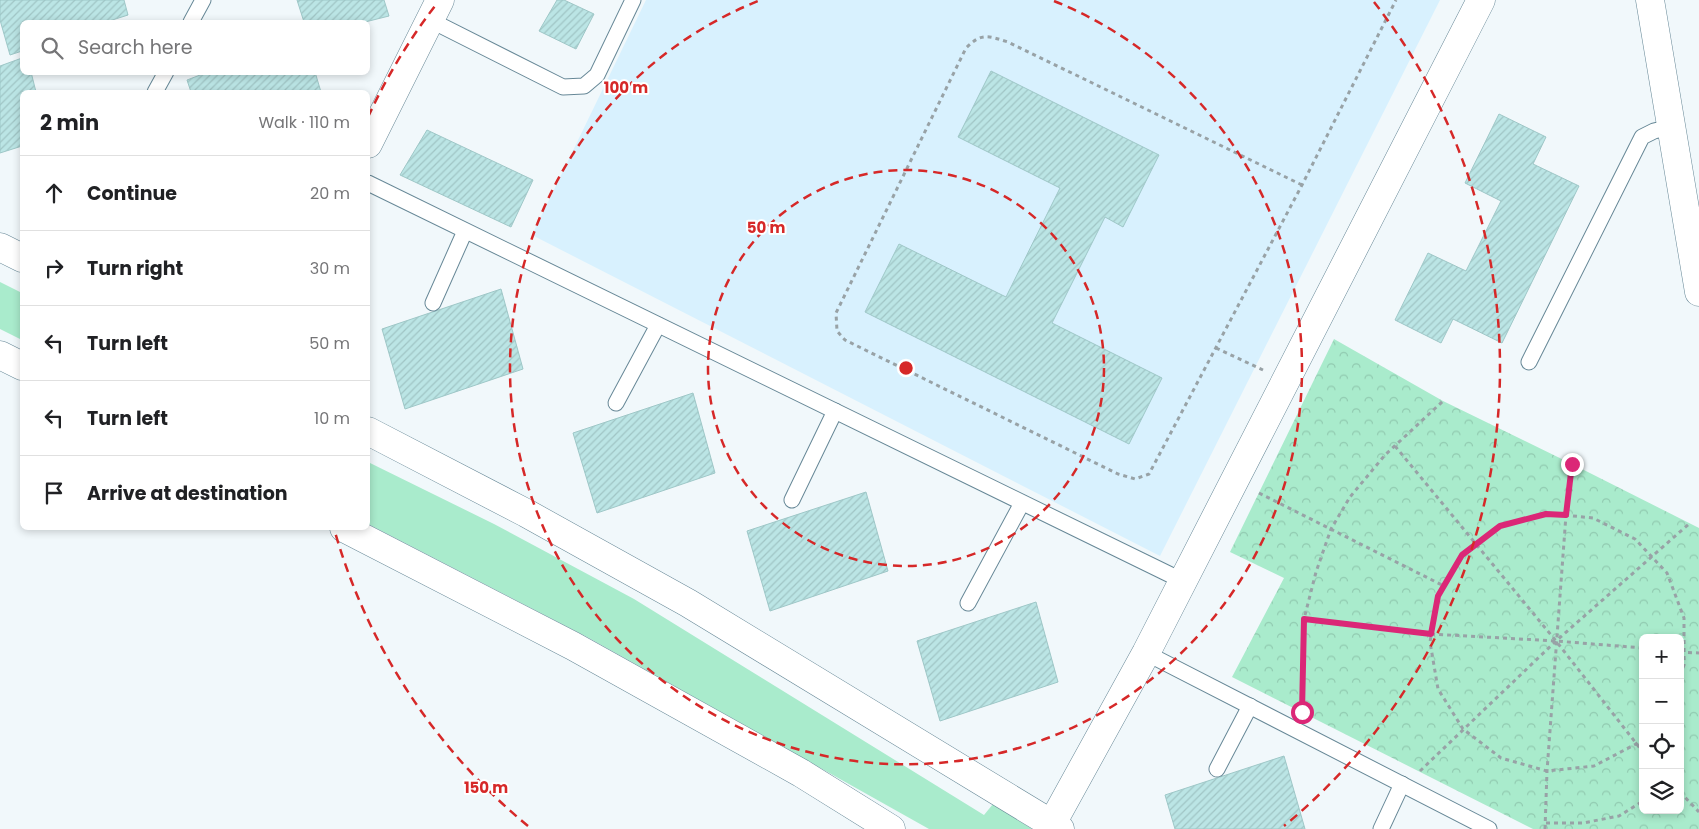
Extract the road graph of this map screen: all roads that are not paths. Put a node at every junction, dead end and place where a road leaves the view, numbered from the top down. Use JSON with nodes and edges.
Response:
{"nodes":[{"id":1,"x":202,"y":0,"type":"edge"},
{"id":2,"x":633,"y":0,"type":"edge"},
{"id":3,"x":1481,"y":0,"type":"edge"},
{"id":4,"x":1650,"y":0,"type":"edge"},
{"id":5,"x":435,"y":10,"type":"edge"},
{"id":6,"x":192,"y":20,"type":"edge"},
{"id":7,"x":164,"y":75,"type":"edge"},
{"id":8,"x":156,"y":90,"type":"edge"},
{"id":9,"x":1671,"y":127,"type":"junction"},
{"id":10,"x":370,"y":140,"type":"edge"},
{"id":11,"x":370,"y":185,"type":"edge"},
{"id":12,"x":464,"y":231,"type":"junction"},
{"id":13,"x":0,"y":248,"type":"edge"},
{"id":14,"x":20,"y":257,"type":"edge"},
{"id":15,"x":1699,"y":292,"type":"edge"},
{"id":16,"x":433,"y":303,"type":"dead end"},
{"id":17,"x":658,"y":325,"type":"junction"},
{"id":18,"x":0,"y":355,"type":"edge"},
{"id":19,"x":1529,"y":362,"type":"dead end"},
{"id":20,"x":20,"y":365,"type":"edge"},
{"id":21,"x":616,"y":403,"type":"dead end"},
{"id":22,"x":835,"y":411,"type":"junction"},
{"id":23,"x":370,"y":432,"type":"edge"},
{"id":24,"x":792,"y":500,"type":"dead end"},
{"id":25,"x":1022,"y":503,"type":"junction"},
{"id":26,"x":348,"y":530,"type":"edge"},
{"id":27,"x":1183,"y":581,"type":"junction"},
{"id":28,"x":968,"y":603,"type":"dead end"},
{"id":29,"x":1146,"y":653,"type":"junction"},
{"id":30,"x":1250,"y":706,"type":"junction"},
{"id":31,"x":1217,"y":769,"type":"dead end"},
{"id":32,"x":1402,"y":784,"type":"junction"},
{"id":33,"x":1054,"y":827,"type":"edge"},
{"id":34,"x":890,"y":829,"type":"edge"},
{"id":35,"x":1381,"y":829,"type":"edge"},
{"id":36,"x":1489,"y":829,"type":"edge"}],
"edges":[{"from":1,"to":6,"type":"lane"},
{"from":2,"to":5,"type":"lane"},
{"from":3,"to":27,"type":"street"},
{"from":4,"to":9,"type":"street"},
{"from":5,"to":10,"type":"street"},
{"from":7,"to":8,"type":"lane"},
{"from":9,"to":15,"type":"street"},
{"from":9,"to":19,"type":"lane"},
{"from":11,"to":12,"type":"lane"},
{"from":12,"to":16,"type":"lane"},
{"from":12,"to":17,"type":"lane"},
{"from":13,"to":14,"type":"street"},
{"from":17,"to":21,"type":"lane"},
{"from":17,"to":22,"type":"lane"},
{"from":18,"to":20,"type":"street"},
{"from":22,"to":24,"type":"lane"},
{"from":22,"to":25,"type":"lane"},
{"from":23,"to":33,"type":"street"},
{"from":25,"to":27,"type":"lane"},
{"from":25,"to":28,"type":"lane"},
{"from":26,"to":34,"type":"street"},
{"from":27,"to":29,"type":"street"},
{"from":29,"to":30,"type":"lane"},
{"from":29,"to":33,"type":"street"},
{"from":30,"to":31,"type":"lane"},
{"from":30,"to":32,"type":"lane"},
{"from":32,"to":35,"type":"lane"},
{"from":32,"to":36,"type":"lane"}]}
